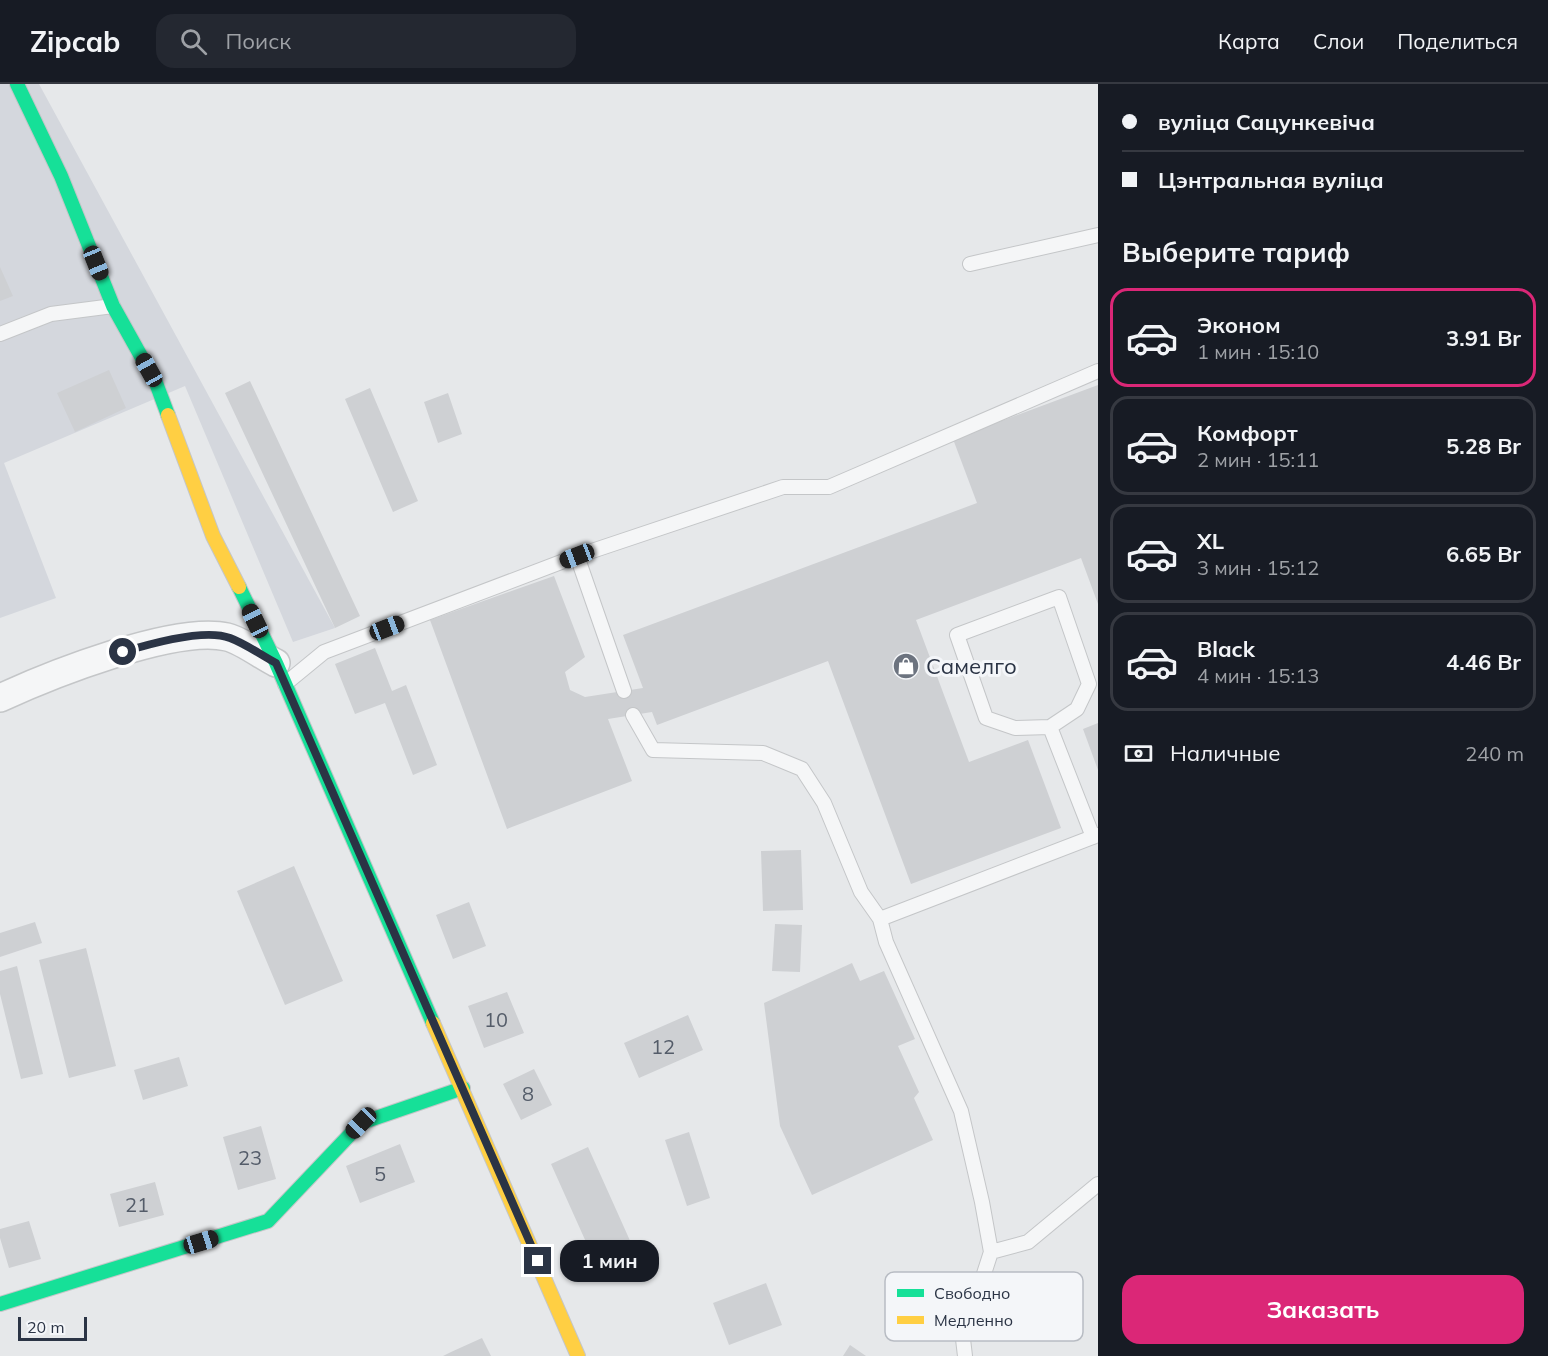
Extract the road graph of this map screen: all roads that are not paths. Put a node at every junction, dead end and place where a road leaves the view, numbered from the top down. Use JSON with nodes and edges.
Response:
{"nodes":[{"id":1,"x":17,"y":84,"type":"edge"},
{"id":2,"x":1098,"y":234,"type":"edge"},
{"id":3,"x":970,"y":264,"type":"dead end"},
{"id":4,"x":113,"y":306,"type":"junction"},
{"id":5,"x":0,"y":334,"type":"edge"},
{"id":6,"x":1098,"y":372,"type":"edge"},
{"id":7,"x":577,"y":556,"type":"junction"},
{"id":8,"x":280,"y":674,"type":"junction"},
{"id":9,"x":624,"y":691,"type":"dead end"},
{"id":10,"x":0,"y":698,"type":"edge"},
{"id":11,"x":633,"y":715,"type":"dead end"},
{"id":12,"x":1050,"y":728,"type":"junction"},
{"id":13,"x":1095,"y":836,"type":"edge"},
{"id":14,"x":880,"y":920,"type":"junction"},
{"id":15,"x":463,"y":1088,"type":"junction"},
{"id":16,"x":1098,"y":1184,"type":"edge"},
{"id":17,"x":991,"y":1252,"type":"junction"},
{"id":18,"x":985,"y":1272,"type":"edge"},
{"id":19,"x":0,"y":1304,"type":"edge"},
{"id":20,"x":963,"y":1341,"type":"edge"},
{"id":21,"x":579,"y":1356,"type":"edge"},
{"id":22,"x":965,"y":1356,"type":"edge"}],
"edges":[{"from":1,"to":4,"type":"street"},
{"from":2,"to":3,"type":"lane"},
{"from":4,"to":5,"type":"lane"},
{"from":4,"to":8,"type":"street"},
{"from":6,"to":7,"type":"lane"},
{"from":7,"to":8,"type":"lane"},
{"from":7,"to":9,"type":"lane"},
{"from":8,"to":10,"type":"street"},
{"from":8,"to":15,"type":"street"},
{"from":11,"to":14,"type":"lane"},
{"from":12,"to":12,"type":"lane"},
{"from":12,"to":13,"type":"lane"},
{"from":13,"to":14,"type":"lane"},
{"from":14,"to":17,"type":"lane"},
{"from":15,"to":19,"type":"street"},
{"from":15,"to":21,"type":"street"},
{"from":16,"to":17,"type":"lane"},
{"from":17,"to":18,"type":"lane"},
{"from":20,"to":22,"type":"lane"}]}
